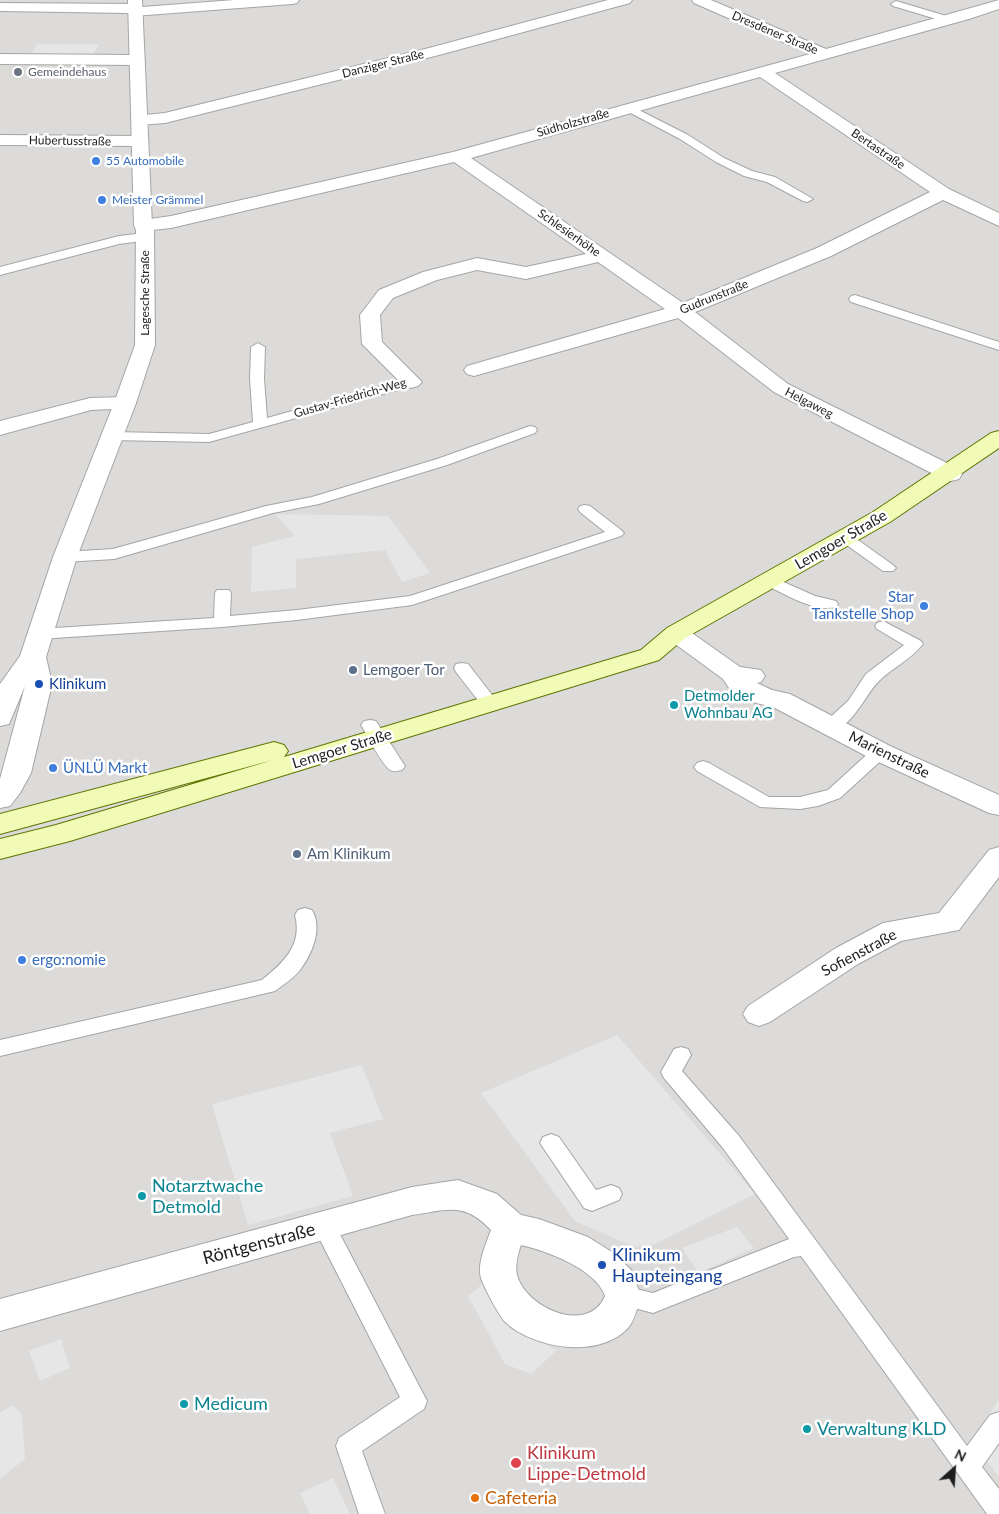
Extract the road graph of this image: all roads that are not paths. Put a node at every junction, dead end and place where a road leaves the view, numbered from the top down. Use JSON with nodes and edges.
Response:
{"nodes":[{"id":1,"x":292,"y":0,"type":"edge"},
{"id":2,"x":625,"y":0,"type":"edge"},
{"id":3,"x":699,"y":0,"type":"edge"},
{"id":4,"x":896,"y":4,"type":"dead end"},
{"id":5,"x":999,"y":4,"type":"edge"},
{"id":6,"x":134,"y":6,"type":"edge"},
{"id":7,"x":0,"y":7,"type":"edge"},
{"id":8,"x":957,"y":18,"type":"junction"},
{"id":9,"x":990,"y":22,"type":"dead end"},
{"id":10,"x":824,"y":54,"type":"junction"},
{"id":11,"x":0,"y":59,"type":"edge"},
{"id":12,"x":137,"y":60,"type":"junction"},
{"id":13,"x":761,"y":71,"type":"junction"},
{"id":14,"x":629,"y":108,"type":"junction"},
{"id":15,"x":140,"y":120,"type":"junction"},
{"id":16,"x":0,"y":140,"type":"edge"},
{"id":17,"x":140,"y":141,"type":"junction"},
{"id":18,"x":457,"y":156,"type":"junction"},
{"id":19,"x":943,"y":192,"type":"junction"},
{"id":20,"x":808,"y":199,"type":"dead end"},
{"id":21,"x":999,"y":220,"type":"edge"},
{"id":22,"x":144,"y":231,"type":"junction"},
{"id":23,"x":601,"y":256,"type":"junction"},
{"id":24,"x":0,"y":271,"type":"edge"},
{"id":25,"x":856,"y":299,"type":"dead end"},
{"id":26,"x":681,"y":312,"type":"junction"},
{"id":27,"x":999,"y":346,"type":"edge"},
{"id":28,"x":258,"y":347,"type":"dead end"},
{"id":29,"x":474,"y":370,"type":"dead end"},
{"id":30,"x":411,"y":382,"type":"joint"},
{"id":31,"x":125,"y":403,"type":"junction"},
{"id":32,"x":260,"y":423,"type":"junction"},
{"id":33,"x":0,"y":428,"type":"edge"},
{"id":34,"x":530,"y":430,"type":"dead end"},
{"id":35,"x":112,"y":436,"type":"junction"},
{"id":36,"x":999,"y":438,"type":"edge"},
{"id":37,"x":951,"y":474,"type":"junction"},
{"id":38,"x":585,"y":509,"type":"dead end"},
{"id":39,"x":846,"y":538,"type":"junction"},
{"id":40,"x":65,"y":556,"type":"junction"},
{"id":41,"x":888,"y":568,"type":"dead end"},
{"id":42,"x":770,"y":581,"type":"junction"},
{"id":43,"x":223,"y":593,"type":"dead end"},
{"id":44,"x":830,"y":604,"type":"dead end"},
{"id":45,"x":222,"y":622,"type":"junction"},
{"id":46,"x":883,"y":626,"type":"dead end"},
{"id":47,"x":676,"y":633,"type":"junction"},
{"id":48,"x":36,"y":646,"type":"junction"},
{"id":49,"x":462,"y":668,"type":"dead end"},
{"id":50,"x":485,"y":698,"type":"junction"},
{"id":51,"x":0,"y":718,"type":"edge"},
{"id":52,"x":831,"y":726,"type":"junction"},
{"id":53,"x":374,"y":732,"type":"junction"},
{"id":54,"x":880,"y":752,"type":"junction"},
{"id":55,"x":396,"y":766,"type":"dead end"},
{"id":56,"x":703,"y":767,"type":"dead end"},
{"id":57,"x":0,"y":799,"type":"edge"},
{"id":58,"x":999,"y":806,"type":"edge"},
{"id":59,"x":0,"y":824,"type":"edge"},
{"id":60,"x":0,"y":848,"type":"edge"},
{"id":61,"x":999,"y":858,"type":"edge"},
{"id":62,"x":305,"y":915,"type":"dead end"},
{"id":63,"x":759,"y":1014,"type":"dead end"},
{"id":64,"x":0,"y":1048,"type":"edge"},
{"id":65,"x":681,"y":1054,"type":"dead end"},
{"id":66,"x":551,"y":1143,"type":"dead end"},
{"id":67,"x":611,"y":1194,"type":"dead end"},
{"id":68,"x":324,"y":1226,"type":"junction"},
{"id":69,"x":510,"y":1227,"type":"junction"},
{"id":70,"x":808,"y":1246,"type":"junction"},
{"id":71,"x":623,"y":1296,"type":"junction"},
{"id":72,"x":0,"y":1315,"type":"edge"},
{"id":73,"x":999,"y":1423,"type":"edge"},
{"id":74,"x":968,"y":1466,"type":"junction"},
{"id":75,"x":999,"y":1510,"type":"edge"},
{"id":76,"x":372,"y":1514,"type":"edge"}],
"edges":[{"from":1,"to":6,"type":"street"},
{"from":2,"to":15,"type":"street","name":"Danziger Straße"},
{"from":3,"to":10,"type":"street","name":"Dresdener Straße"},
{"from":4,"to":8,"type":"lane"},
{"from":5,"to":8,"type":"street","name":"Südholzstraße"},
{"from":6,"to":7,"type":"street"},
{"from":6,"to":12,"type":"street","name":"Lagesche Straße"},
{"from":8,"to":9,"type":"street"},
{"from":8,"to":10,"type":"street","name":"Südholzstraße"},
{"from":10,"to":13,"type":"street","name":"Südholzstraße"},
{"from":11,"to":12,"type":"street"},
{"from":12,"to":15,"type":"street","name":"Lagesche Straße"},
{"from":13,"to":14,"type":"street","name":"Südholzstraße"},
{"from":13,"to":19,"type":"street","name":"Bertastraße"},
{"from":14,"to":18,"type":"street","name":"Südholzstraße"},
{"from":14,"to":20,"type":"lane"},
{"from":15,"to":17,"type":"street","name":"Lagesche Straße"},
{"from":16,"to":17,"type":"street","name":"Hubertusstraße"},
{"from":17,"to":22,"type":"street","name":"Lagesche Straße"},
{"from":18,"to":22,"type":"street","name":"Südholzstraße"},
{"from":18,"to":23,"type":"street","name":"Schlesierhöhe"},
{"from":19,"to":21,"type":"street","name":"Bertastraße"},
{"from":19,"to":26,"type":"street","name":"Gudrunstraße"},
{"from":22,"to":24,"type":"lane"},
{"from":22,"to":31,"type":"street","name":"Lagesche Straße"},
{"from":23,"to":26,"type":"street","name":"Schlesierhöhe"},
{"from":23,"to":30,"type":"street","name":"Gustav-Friedrich-Weg"},
{"from":25,"to":27,"type":"lane"},
{"from":26,"to":29,"type":"street","name":"Gudrunstraße"},
{"from":26,"to":37,"type":"street","name":"Helgaweg"},
{"from":28,"to":32,"type":"lane"},
{"from":30,"to":32,"type":"lane","name":"Gustav-Friedrich-Weg"},
{"from":31,"to":33,"type":"street"},
{"from":31,"to":35,"type":"street","name":"Lagesche Straße"},
{"from":32,"to":35,"type":"lane","name":"Gustav-Friedrich-Weg"},
{"from":34,"to":40,"type":"lane"},
{"from":35,"to":40,"type":"street","name":"Lagesche Straße"},
{"from":36,"to":37,"type":"main road","name":"Lemgoer Straße"},
{"from":37,"to":39,"type":"main road","name":"Lemgoer Straße"},
{"from":38,"to":45,"type":"lane"},
{"from":39,"to":41,"type":"lane"},
{"from":39,"to":42,"type":"main road","name":"Lemgoer Straße"},
{"from":40,"to":48,"type":"street","name":"Lagesche Straße"},
{"from":42,"to":44,"type":"lane"},
{"from":42,"to":47,"type":"main road","name":"Lemgoer Straße"},
{"from":43,"to":45,"type":"lane"},
{"from":45,"to":48,"type":"lane"},
{"from":46,"to":52,"type":"lane"},
{"from":47,"to":50,"type":"main road","name":"Lemgoer Straße"},
{"from":47,"to":52,"type":"street","name":"Marienstraße"},
{"from":48,"to":51,"type":"street","name":"Lagesche Straße"},
{"from":48,"to":57,"type":"street"},
{"from":49,"to":50,"type":"lane"},
{"from":50,"to":53,"type":"main road","name":"Lemgoer Straße"},
{"from":52,"to":54,"type":"street","name":"Marienstraße"},
{"from":53,"to":55,"type":"lane"},
{"from":53,"to":59,"type":"main road","name":"Lemgoer Straße"},
{"from":53,"to":60,"type":"main road","name":"Lemgoer Straße"},
{"from":54,"to":56,"type":"lane"},
{"from":54,"to":58,"type":"street","name":"Marienstraße"},
{"from":61,"to":63,"type":"street","name":"Sofienstraße"},
{"from":62,"to":64,"type":"lane"},
{"from":65,"to":70,"type":"lane"},
{"from":66,"to":67,"type":"lane"},
{"from":68,"to":69,"type":"street","name":"Röntgenstraße"},
{"from":68,"to":72,"type":"street","name":"Röntgenstraße"},
{"from":68,"to":76,"type":"lane"},
{"from":69,"to":71,"type":"street"},
{"from":69,"to":71,"type":"street"},
{"from":70,"to":71,"type":"lane"},
{"from":70,"to":74,"type":"lane"},
{"from":73,"to":74,"type":"lane"},
{"from":74,"to":75,"type":"lane"}]}
